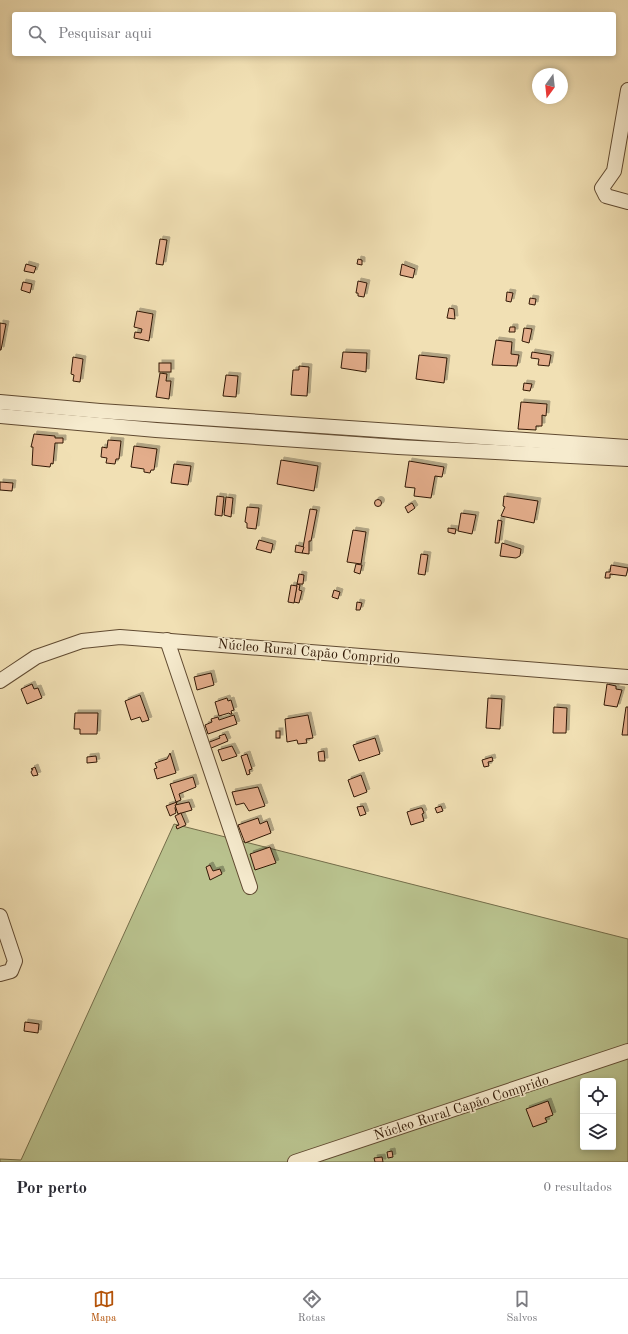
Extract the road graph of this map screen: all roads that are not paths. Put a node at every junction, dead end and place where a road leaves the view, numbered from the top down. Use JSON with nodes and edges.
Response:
{"nodes":[{"id":1,"x":628,"y":90,"type":"edge"},
{"id":2,"x":628,"y":202,"type":"edge"},
{"id":3,"x":0,"y":402,"type":"edge"},
{"id":4,"x":0,"y":416,"type":"edge"},
{"id":5,"x":334,"y":426,"type":"junction"},
{"id":6,"x":333,"y":442,"type":"junction"},
{"id":7,"x":628,"y":447,"type":"edge"},
{"id":8,"x":628,"y":459,"type":"edge"},
{"id":9,"x":167,"y":640,"type":"junction"},
{"id":10,"x":628,"y":676,"type":"edge"},
{"id":11,"x":0,"y":681,"type":"edge"},
{"id":12,"x":250,"y":887,"type":"dead end"},
{"id":13,"x":0,"y":916,"type":"edge"},
{"id":14,"x":0,"y":974,"type":"edge"},
{"id":15,"x":628,"y":1051,"type":"edge"},
{"id":16,"x":295,"y":1162,"type":"edge"}],
"edges":[{"from":1,"to":2,"type":"street"},
{"from":3,"to":5,"type":"street"},
{"from":4,"to":6,"type":"street"},
{"from":5,"to":6,"type":"street"},
{"from":5,"to":7,"type":"street"},
{"from":6,"to":8,"type":"street"},
{"from":9,"to":10,"type":"street","name":"Núcleo Rural Capão Comprido"},
{"from":9,"to":11,"type":"street","name":"Núcleo Rural Capão Comprido"},
{"from":9,"to":12,"type":"street"},
{"from":13,"to":14,"type":"street"},
{"from":15,"to":16,"type":"street","name":"Núcleo Rural Capão Comprido"}]}
